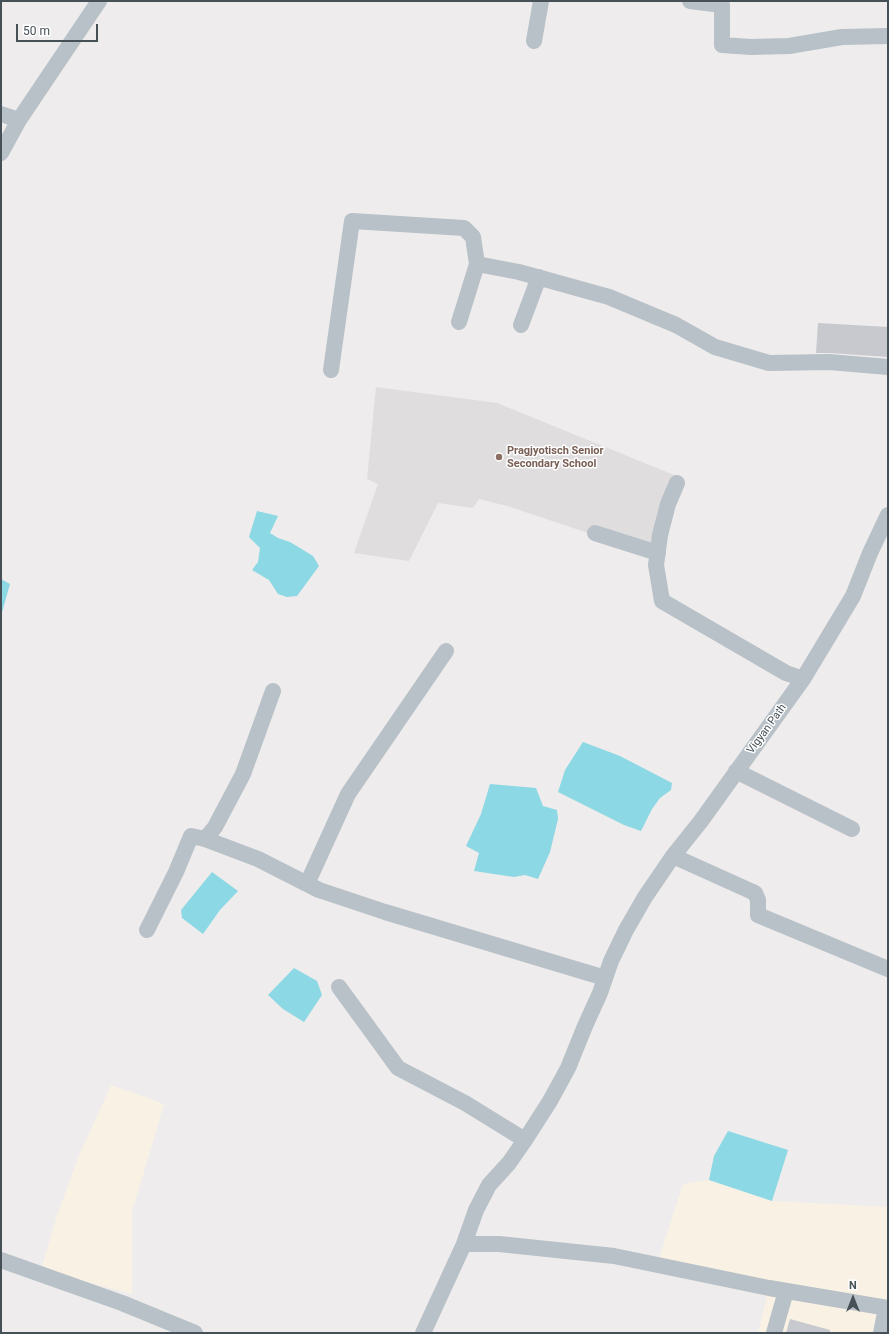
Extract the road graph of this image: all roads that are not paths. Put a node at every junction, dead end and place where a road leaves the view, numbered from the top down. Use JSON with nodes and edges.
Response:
{"nodes":[{"id":1,"x":99,"y":1,"type":"edge"},
{"id":2,"x":541,"y":1,"type":"edge"},
{"id":3,"x":690,"y":1,"type":"edge"},
{"id":4,"x":888,"y":36,"type":"edge"},
{"id":5,"x":534,"y":41,"type":"dead end"},
{"id":6,"x":1,"y":114,"type":"edge"},
{"id":7,"x":18,"y":120,"type":"junction"},
{"id":8,"x":1,"y":153,"type":"edge"},
{"id":9,"x":477,"y":264,"type":"junction"},
{"id":10,"x":539,"y":277,"type":"junction"},
{"id":11,"x":459,"y":322,"type":"dead end"},
{"id":12,"x":521,"y":325,"type":"dead end"},
{"id":13,"x":888,"y":367,"type":"edge"},
{"id":14,"x":331,"y":370,"type":"dead end"},
{"id":15,"x":677,"y":483,"type":"dead end"},
{"id":16,"x":888,"y":515,"type":"edge"},
{"id":17,"x":595,"y":533,"type":"dead end"},
{"id":18,"x":658,"y":553,"type":"junction"},
{"id":19,"x":446,"y":651,"type":"dead end"},
{"id":20,"x":803,"y":679,"type":"junction"},
{"id":21,"x":273,"y":691,"type":"dead end"},
{"id":22,"x":736,"y":771,"type":"junction"},
{"id":23,"x":852,"y":829,"type":"dead end"},
{"id":24,"x":205,"y":839,"type":"junction"},
{"id":25,"x":673,"y":856,"type":"junction"},
{"id":26,"x":307,"y":884,"type":"junction"},
{"id":27,"x":147,"y":930,"type":"dead end"},
{"id":28,"x":888,"y":969,"type":"edge"},
{"id":29,"x":605,"y":978,"type":"junction"},
{"id":30,"x":338,"y":987,"type":"dead end"},
{"id":31,"x":525,"y":1140,"type":"junction"},
{"id":32,"x":464,"y":1244,"type":"junction"},
{"id":33,"x":1,"y":1260,"type":"edge"},
{"id":34,"x":786,"y":1291,"type":"junction"},
{"id":35,"x":887,"y":1308,"type":"edge"},
{"id":36,"x":195,"y":1333,"type":"edge"},
{"id":37,"x":423,"y":1333,"type":"edge"},
{"id":38,"x":774,"y":1333,"type":"edge"},
{"id":39,"x":882,"y":1333,"type":"edge"}],
"edges":[{"from":1,"to":7,"type":"street"},
{"from":2,"to":5,"type":"street"},
{"from":3,"to":4,"type":"street"},
{"from":6,"to":7,"type":"street"},
{"from":7,"to":8,"type":"street"},
{"from":9,"to":10,"type":"street"},
{"from":9,"to":11,"type":"street"},
{"from":9,"to":14,"type":"street"},
{"from":10,"to":12,"type":"street"},
{"from":10,"to":13,"type":"street"},
{"from":15,"to":18,"type":"street"},
{"from":16,"to":20,"type":"street","name":"Vigyan Path"},
{"from":17,"to":18,"type":"street"},
{"from":18,"to":20,"type":"street"},
{"from":19,"to":26,"type":"street"},
{"from":20,"to":22,"type":"street","name":"Vigyan Path"},
{"from":21,"to":24,"type":"street"},
{"from":22,"to":23,"type":"street"},
{"from":22,"to":25,"type":"street","name":"Vigyan Path"},
{"from":24,"to":26,"type":"street"},
{"from":24,"to":27,"type":"street"},
{"from":25,"to":28,"type":"street"},
{"from":25,"to":29,"type":"street","name":"Vigyan Path"},
{"from":26,"to":29,"type":"street"},
{"from":29,"to":31,"type":"street","name":"Vigyan Path"},
{"from":30,"to":31,"type":"street"},
{"from":31,"to":32,"type":"street","name":"Vigyan Path"},
{"from":32,"to":34,"type":"street"},
{"from":32,"to":37,"type":"street","name":"Vigyan Path"},
{"from":33,"to":36,"type":"street"},
{"from":34,"to":35,"type":"street"},
{"from":34,"to":38,"type":"street"},
{"from":35,"to":39,"type":"street"}]}
